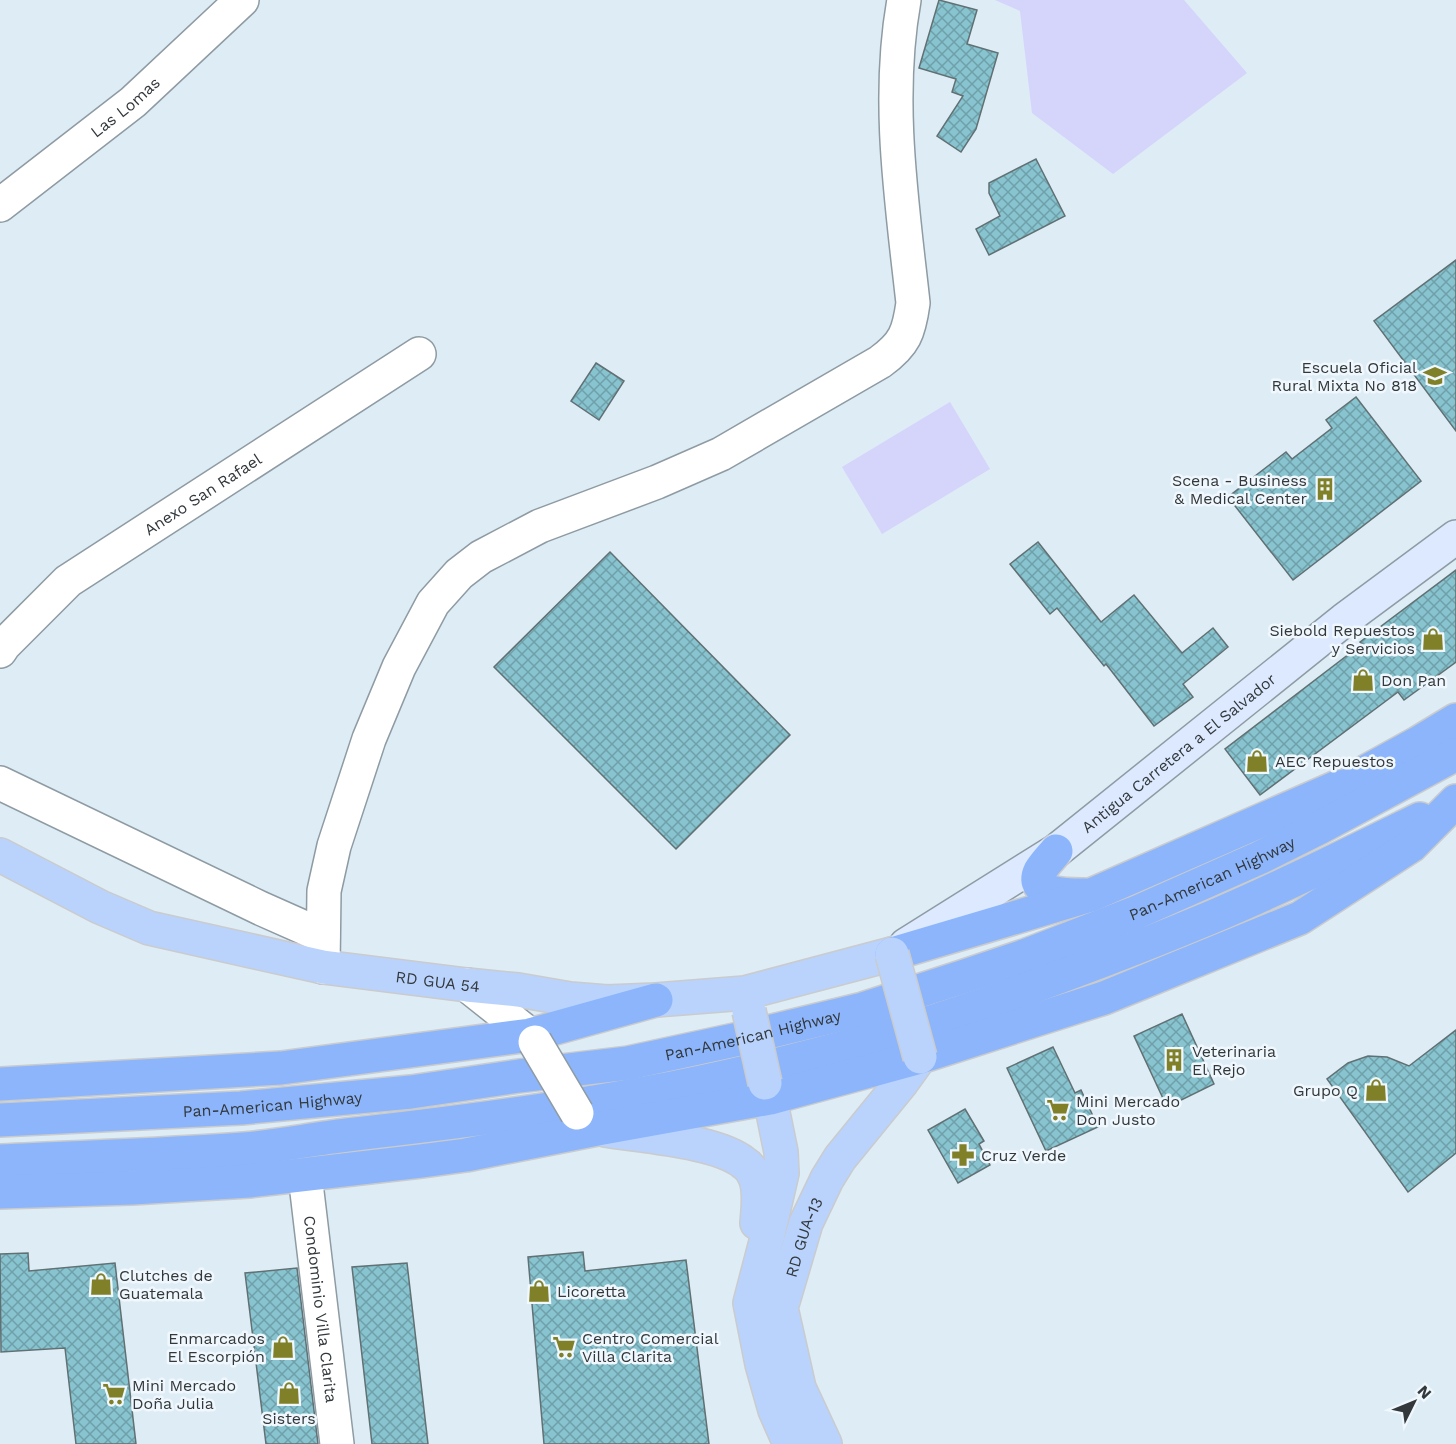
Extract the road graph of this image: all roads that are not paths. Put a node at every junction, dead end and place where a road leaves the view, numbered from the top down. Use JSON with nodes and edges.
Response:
{"nodes":[{"id":1,"x":242,"y":0,"type":"edge"},
{"id":2,"x":904,"y":0,"type":"edge"},
{"id":3,"x":0,"y":205,"type":"edge"},
{"id":4,"x":419,"y":354,"type":"dead end"},
{"id":5,"x":1456,"y":537,"type":"edge"},
{"id":6,"x":0,"y":651,"type":"edge"},
{"id":7,"x":1456,"y":720,"type":"edge"},
{"id":8,"x":1443,"y":761,"type":"edge"},
{"id":9,"x":0,"y":783,"type":"edge"},
{"id":10,"x":1335,"y":788,"type":"junction"},
{"id":11,"x":1456,"y":801,"type":"edge"},
{"id":12,"x":1456,"y":822,"type":"edge"},
{"id":13,"x":1412,"y":846,"type":"junction"},
{"id":14,"x":1056,"y":851,"type":"junction"},
{"id":15,"x":0,"y":855,"type":"edge"},
{"id":16,"x":1091,"y":895,"type":"junction"},
{"id":17,"x":323,"y":952,"type":"junction"},
{"id":18,"x":892,"y":954,"type":"junction"},
{"id":19,"x":467,"y":985,"type":"junction"},
{"id":20,"x":656,"y":1000,"type":"junction"},
{"id":21,"x":747,"y":1002,"type":"junction"},
{"id":22,"x":533,"y":1039,"type":"junction"},
{"id":23,"x":920,"y":1057,"type":"junction"},
{"id":24,"x":0,"y":1084,"type":"edge"},
{"id":25,"x":767,"y":1090,"type":"junction"},
{"id":26,"x":0,"y":1120,"type":"edge"},
{"id":27,"x":588,"y":1124,"type":"junction"},
{"id":28,"x":0,"y":1161,"type":"edge"},
{"id":29,"x":305,"y":1176,"type":"junction"},
{"id":30,"x":0,"y":1192,"type":"edge"},
{"id":31,"x":750,"y":1304,"type":"junction"},
{"id":32,"x":337,"y":1444,"type":"edge"},
{"id":33,"x":790,"y":1444,"type":"edge"},
{"id":34,"x":825,"y":1444,"type":"edge"}],
"edges":[{"from":1,"to":3,"type":"street","name":"Las Lomas"},
{"from":2,"to":17,"type":"street"},
{"from":4,"to":6,"type":"street","name":"Anexo San Rafael"},
{"from":5,"to":14,"type":"street","name":"Antigua Carretera a El Salvador"},
{"from":7,"to":10,"type":"highway"},
{"from":8,"to":10,"type":"highway"},
{"from":8,"to":26,"type":"highway","name":"Pan-American Highway"},
{"from":9,"to":17,"type":"street"},
{"from":10,"to":16,"type":"highway"},
{"from":11,"to":13,"type":"highway"},
{"from":11,"to":28,"type":"highway","name":"Pan-American Highway"},
{"from":12,"to":13,"type":"highway"},
{"from":13,"to":23,"type":"highway"},
{"from":14,"to":16,"type":"highway"},
{"from":14,"to":18,"type":"street","name":"Antigua Carretera a El Salvador"},
{"from":15,"to":17,"type":"main road","name":"RD GUA 54"},
{"from":16,"to":18,"type":"highway"},
{"from":17,"to":19,"type":"main road","name":"RD GUA 54"},
{"from":18,"to":21,"type":"main road","name":"RD GUA 54"},
{"from":18,"to":23,"type":"main road","bridge":true},
{"from":19,"to":20,"type":"main road","name":"RD GUA 54"},
{"from":19,"to":22,"type":"street"},
{"from":20,"to":21,"type":"main road","name":"RD GUA 54"},
{"from":20,"to":22,"type":"highway"},
{"from":21,"to":25,"type":"main road","name":"RD GUA-13","bridge":true},
{"from":22,"to":24,"type":"highway"},
{"from":22,"to":27,"type":"street","bridge":true},
{"from":23,"to":25,"type":"highway"},
{"from":23,"to":34,"type":"main road","name":"RD GUA-13"},
{"from":25,"to":27,"type":"highway"},
{"from":25,"to":31,"type":"main road","name":"RD GUA-13"},
{"from":27,"to":29,"type":"highway"},
{"from":27,"to":31,"type":"main road"},
{"from":29,"to":30,"type":"highway"},
{"from":29,"to":32,"type":"street","name":"Condominio Villa Clarita"},
{"from":31,"to":33,"type":"main road","name":"RD GUA-13"}]}
